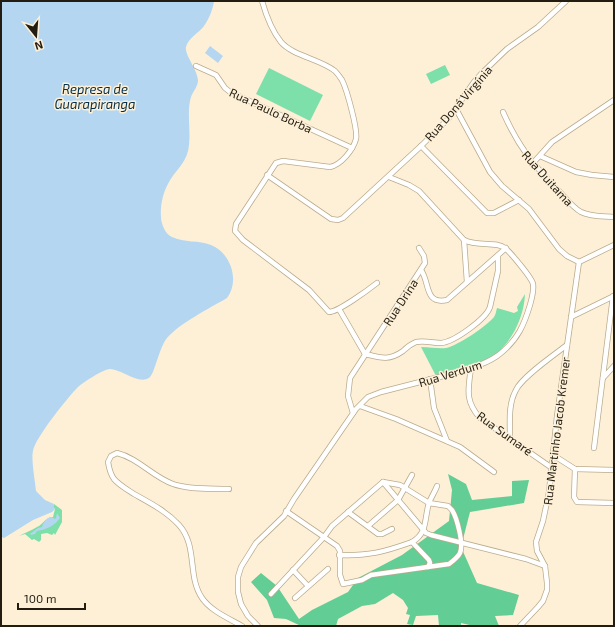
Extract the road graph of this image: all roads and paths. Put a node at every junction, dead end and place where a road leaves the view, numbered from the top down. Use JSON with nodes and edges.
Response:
{"nodes":[{"id":1,"x":262,"y":1,"type":"edge"},
{"id":2,"x":566,"y":1,"type":"edge"},
{"id":3,"x":196,"y":66,"type":"dead end"},
{"id":4,"x":614,"y":100,"type":"edge"},
{"id":5,"x":456,"y":109,"type":"junction"},
{"id":6,"x":503,"y":112,"type":"dead end"},
{"id":7,"x":422,"y":146,"type":"junction"},
{"id":8,"x":352,"y":148,"type":"junction"},
{"id":9,"x":540,"y":156,"type":"junction"},
{"id":10,"x":533,"y":163,"type":"junction"},
{"id":11,"x":267,"y":175,"type":"junction"},
{"id":12,"x":389,"y":176,"type":"junction"},
{"id":13,"x":614,"y":177,"type":"edge"},
{"id":14,"x":519,"y":200,"type":"junction"},
{"id":15,"x":614,"y":217,"type":"edge"},
{"id":16,"x":464,"y":240,"type":"junction"},
{"id":17,"x":614,"y":245,"type":"edge"},
{"id":18,"x":419,"y":248,"type":"dead end"},
{"id":19,"x":506,"y":248,"type":"junction"},
{"id":20,"x":498,"y":256,"type":"junction"},
{"id":21,"x":579,"y":262,"type":"junction"},
{"id":22,"x":421,"y":270,"type":"junction"},
{"id":23,"x":467,"y":282,"type":"junction"},
{"id":24,"x":377,"y":284,"type":"dead end"},
{"id":25,"x":614,"y":296,"type":"edge"},
{"id":26,"x":339,"y":309,"type":"junction"},
{"id":27,"x":571,"y":316,"type":"junction"},
{"id":28,"x":567,"y":346,"type":"junction"},
{"id":29,"x":365,"y":354,"type":"junction"},
{"id":30,"x":614,"y":366,"type":"edge"},
{"id":31,"x":471,"y":368,"type":"junction"},
{"id":32,"x":603,"y":378,"type":"junction"},
{"id":33,"x":430,"y":380,"type":"junction"},
{"id":34,"x":360,"y":406,"type":"junction"},
{"id":35,"x":353,"y":413,"type":"junction"},
{"id":36,"x":510,"y":438,"type":"junction"},
{"id":37,"x":447,"y":441,"type":"junction"},
{"id":38,"x":594,"y":448,"type":"dead end"},
{"id":39,"x":553,"y":455,"type":"junction"},
{"id":40,"x":552,"y":468,"type":"junction"},
{"id":41,"x":575,"y":469,"type":"junction"},
{"id":42,"x":614,"y":470,"type":"edge"},
{"id":43,"x":494,"y":472,"type":"dead end"},
{"id":44,"x":412,"y":475,"type":"dead end"},
{"id":45,"x":383,"y":482,"type":"junction"},
{"id":46,"x":437,"y":486,"type":"dead end"},
{"id":47,"x":405,"y":488,"type":"junction"},
{"id":48,"x":229,"y":489,"type":"dead end"},
{"id":49,"x":398,"y":500,"type":"junction"},
{"id":50,"x":429,"y":503,"type":"junction"},
{"id":51,"x":614,"y":503,"type":"edge"},
{"id":52,"x":286,"y":512,"type":"junction"},
{"id":53,"x":348,"y":512,"type":"junction"},
{"id":54,"x":368,"y":526,"type":"junction"},
{"id":55,"x":392,"y":529,"type":"dead end"},
{"id":56,"x":424,"y":530,"type":"junction"},
{"id":57,"x":324,"y":537,"type":"junction"},
{"id":58,"x":412,"y":542,"type":"junction"},
{"id":59,"x":462,"y":543,"type":"junction"},
{"id":60,"x":339,"y":555,"type":"junction"},
{"id":61,"x":545,"y":566,"type":"junction"},
{"id":62,"x":428,"y":567,"type":"junction"},
{"id":63,"x":328,"y":569,"type":"dead end"},
{"id":64,"x":293,"y":570,"type":"junction"},
{"id":65,"x":308,"y":586,"type":"junction"},
{"id":66,"x":271,"y":594,"type":"dead end"},
{"id":67,"x":295,"y":598,"type":"dead end"},
{"id":68,"x":242,"y":626,"type":"edge"},
{"id":69,"x":258,"y":626,"type":"edge"},
{"id":70,"x":520,"y":626,"type":"edge"}],
"edges":[{"from":1,"to":8,"type":"street"},
{"from":2,"to":5,"type":"street","name":"Rua Doná Virgínia"},
{"from":3,"to":8,"type":"street","name":"Rua Paulo Borba"},
{"from":4,"to":9,"type":"street"},
{"from":5,"to":7,"type":"street","name":"Rua Doná Virgínia"},
{"from":5,"to":14,"type":"street"},
{"from":6,"to":10,"type":"street","name":"Rua Duitama"},
{"from":7,"to":12,"type":"street","name":"Rua Doná Virgínia"},
{"from":7,"to":14,"type":"street"},
{"from":8,"to":11,"type":"street"},
{"from":9,"to":10,"type":"street"},
{"from":9,"to":13,"type":"street"},
{"from":10,"to":15,"type":"street","name":"Rua Duitama"},
{"from":11,"to":12,"type":"street","name":"Rua Doná Virgínia"},
{"from":11,"to":26,"type":"street"},
{"from":12,"to":16,"type":"street"},
{"from":14,"to":21,"type":"street"},
{"from":16,"to":19,"type":"street"},
{"from":16,"to":23,"type":"street"},
{"from":17,"to":21,"type":"street"},
{"from":18,"to":22,"type":"street","name":"Rua Drina"},
{"from":19,"to":20,"type":"street"},
{"from":19,"to":31,"type":"street","name":"Rua Verdum"},
{"from":20,"to":23,"type":"street"},
{"from":20,"to":29,"type":"street"},
{"from":21,"to":27,"type":"street","name":"Rua Martinho Jacob Kremer"},
{"from":22,"to":23,"type":"street"},
{"from":22,"to":29,"type":"street","name":"Rua Drina"},
{"from":24,"to":26,"type":"street"},
{"from":25,"to":27,"type":"street"},
{"from":25,"to":32,"type":"street"},
{"from":26,"to":29,"type":"street"},
{"from":27,"to":28,"type":"street","name":"Rua Martinho Jacob Kremer"},
{"from":28,"to":36,"type":"street"},
{"from":28,"to":39,"type":"street","name":"Rua Martinho Jacob Kremer"},
{"from":29,"to":35,"type":"street","name":"Rua Drina"},
{"from":30,"to":32,"type":"street"},
{"from":31,"to":33,"type":"street","name":"Rua Verdum"},
{"from":31,"to":36,"type":"street","name":"Rua Sumaré"},
{"from":32,"to":38,"type":"street"},
{"from":33,"to":34,"type":"street","name":"Rua Verdum"},
{"from":33,"to":37,"type":"street"},
{"from":34,"to":35,"type":"street","name":"Rua Verdum"},
{"from":34,"to":37,"type":"street"},
{"from":35,"to":52,"type":"street","name":"Rua Verdum"},
{"from":36,"to":40,"type":"street","name":"Rua Sumaré"},
{"from":37,"to":43,"type":"street"},
{"from":39,"to":40,"type":"street","name":"Rua Martinho Jacob Kremer"},
{"from":39,"to":41,"type":"street"},
{"from":40,"to":61,"type":"street","name":"Rua Martinho Jacob Kremer"},
{"from":41,"to":42,"type":"street"},
{"from":41,"to":51,"type":"street"},
{"from":44,"to":47,"type":"street"},
{"from":45,"to":47,"type":"street"},
{"from":45,"to":49,"type":"street"},
{"from":45,"to":53,"type":"street"},
{"from":46,"to":50,"type":"street"},
{"from":47,"to":49,"type":"street"},
{"from":47,"to":50,"type":"street"},
{"from":48,"to":68,"type":"street"},
{"from":49,"to":54,"type":"street"},
{"from":49,"to":56,"type":"street"},
{"from":50,"to":56,"type":"street"},
{"from":50,"to":59,"type":"street"},
{"from":52,"to":57,"type":"street"},
{"from":52,"to":69,"type":"street","name":"Rua Verdum"},
{"from":53,"to":54,"type":"street"},
{"from":53,"to":57,"type":"street"},
{"from":54,"to":55,"type":"street"},
{"from":56,"to":58,"type":"street"},
{"from":56,"to":59,"type":"street"},
{"from":57,"to":60,"type":"street"},
{"from":57,"to":64,"type":"street"},
{"from":58,"to":60,"type":"street"},
{"from":58,"to":62,"type":"street"},
{"from":59,"to":61,"type":"street"},
{"from":59,"to":62,"type":"street"},
{"from":60,"to":62,"type":"street"},
{"from":61,"to":70,"type":"street","name":"Rua Martinho Jacob Kremer"},
{"from":63,"to":65,"type":"street"},
{"from":64,"to":65,"type":"street"},
{"from":64,"to":66,"type":"street"},
{"from":65,"to":67,"type":"street"}]}
